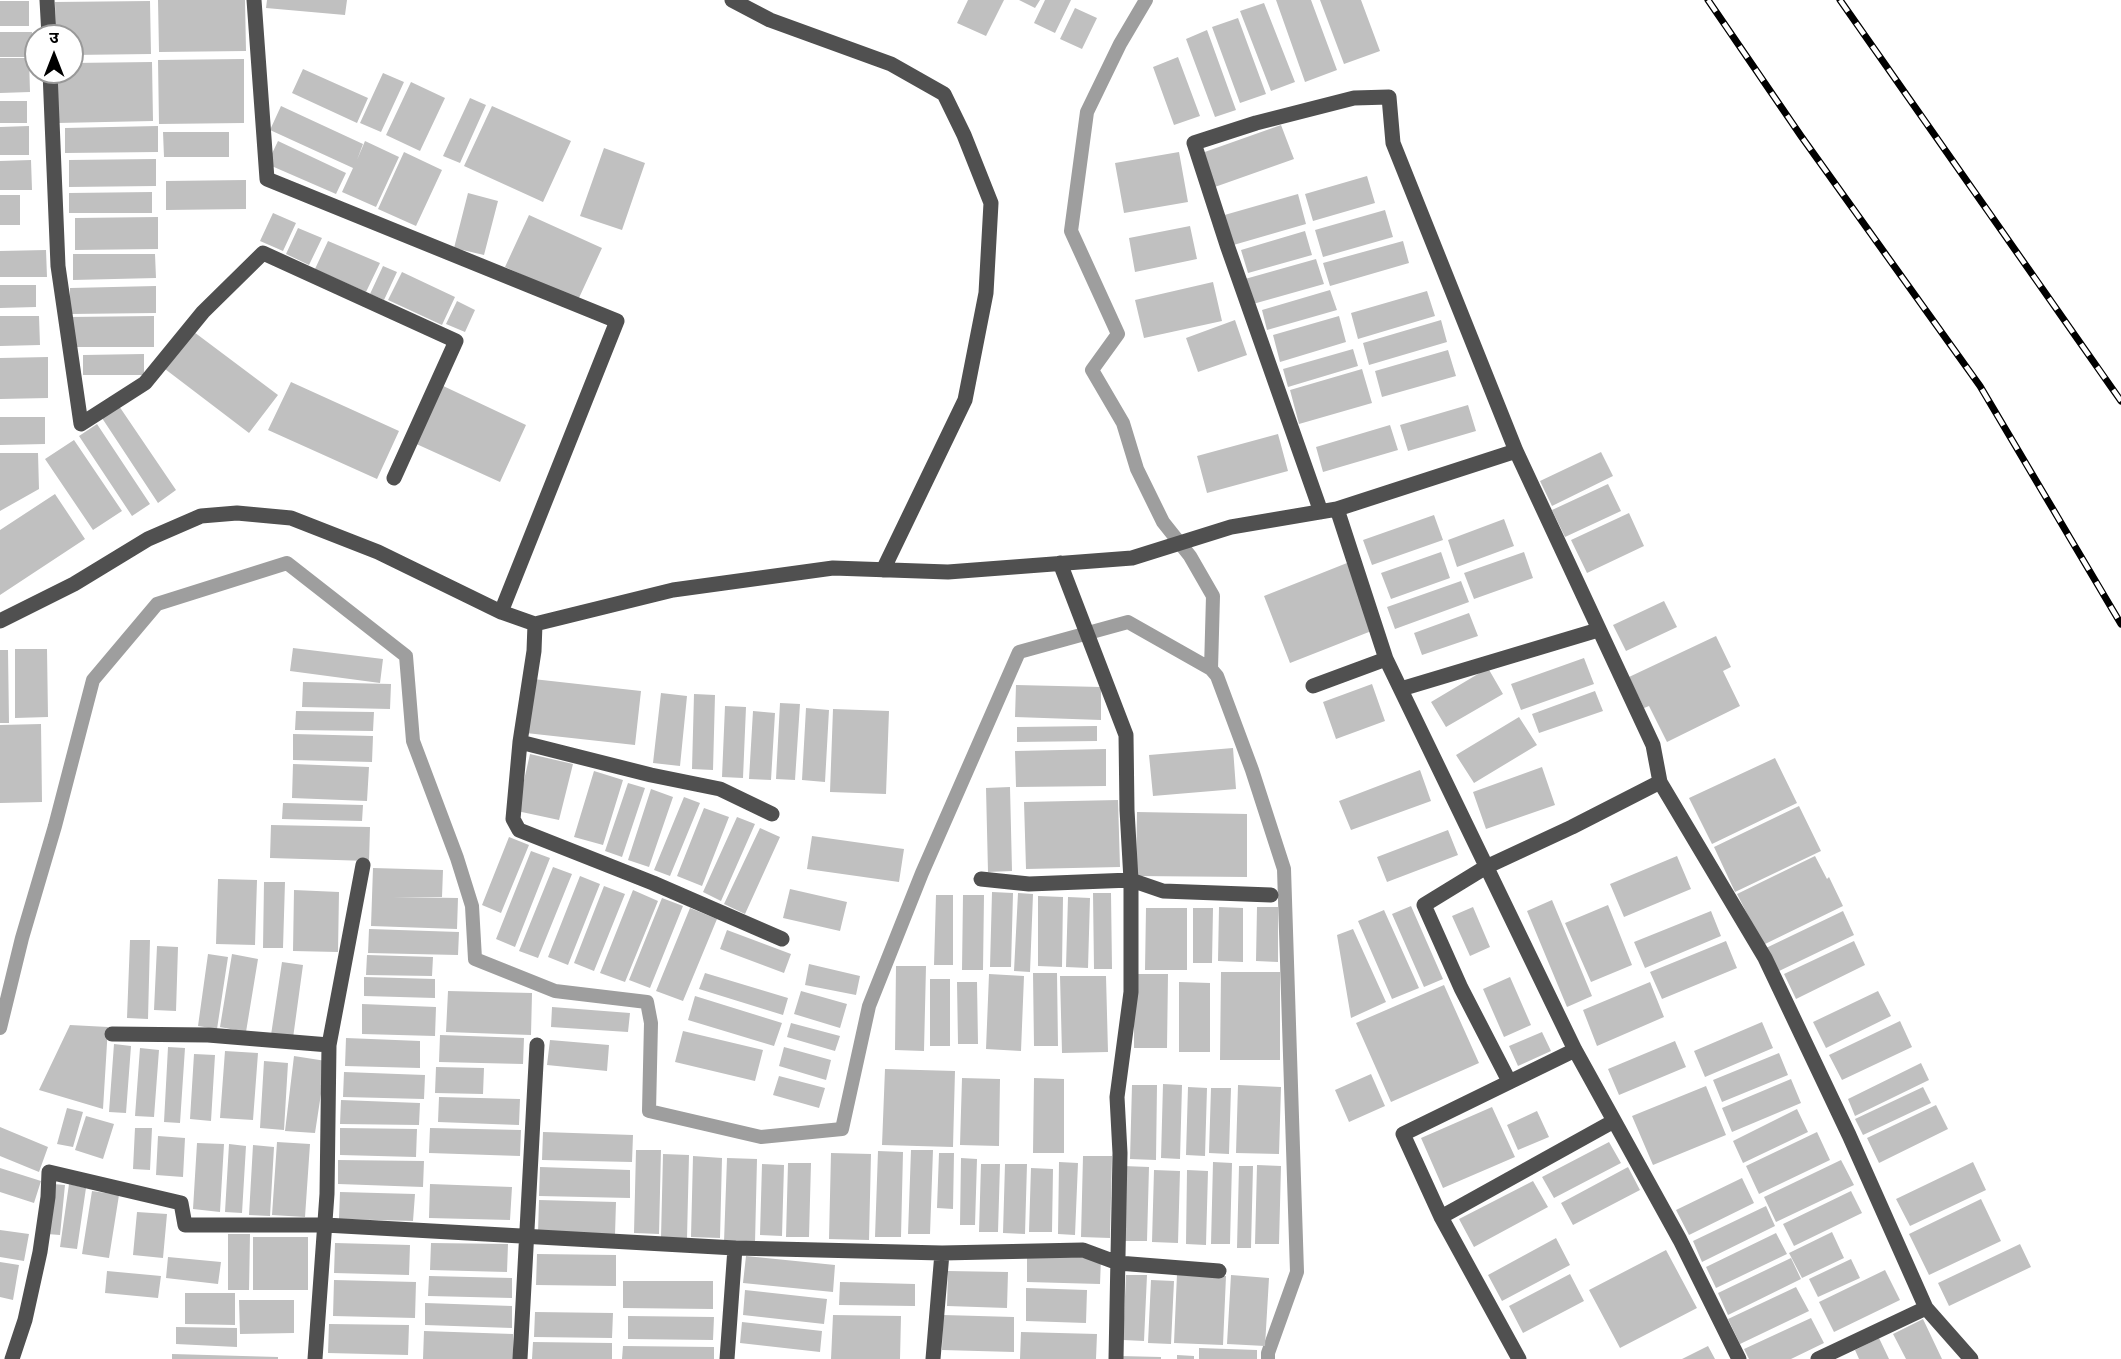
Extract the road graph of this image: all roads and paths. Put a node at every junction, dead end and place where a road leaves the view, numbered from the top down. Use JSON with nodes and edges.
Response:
{"nodes":[{"id":1,"x":46,"y":0,"type":"edge"},
{"id":2,"x":254,"y":0,"type":"edge"},
{"id":3,"x":732,"y":0,"type":"edge"},
{"id":4,"x":48,"y":24,"type":"edge"},
{"id":5,"x":50,"y":84,"type":"edge"},
{"id":6,"x":1516,"y":451,"type":"junction"},
{"id":7,"x":394,"y":478,"type":"dead end"},
{"id":8,"x":1337,"y":509,"type":"junction"},
{"id":9,"x":1321,"y":512,"type":"junction"},
{"id":10,"x":1060,"y":563,"type":"junction"},
{"id":11,"x":883,"y":570,"type":"junction"},
{"id":12,"x":501,"y":612,"type":"junction"},
{"id":13,"x":0,"y":621,"type":"edge"},
{"id":14,"x":535,"y":624,"type":"junction"},
{"id":15,"x":1598,"y":630,"type":"junction"},
{"id":16,"x":1386,"y":659,"type":"junction"},
{"id":17,"x":1313,"y":686,"type":"dead end"},
{"id":18,"x":1401,"y":689,"type":"junction"},
{"id":19,"x":520,"y":742,"type":"junction"},
{"id":20,"x":1660,"y":782,"type":"junction"},
{"id":21,"x":771,"y":814,"type":"dead end"},
{"id":22,"x":363,"y":865,"type":"dead end"},
{"id":23,"x":1486,"y":867,"type":"junction"},
{"id":24,"x":981,"y":879,"type":"dead end"},
{"id":25,"x":1131,"y":880,"type":"junction"},
{"id":26,"x":1271,"y":895,"type":"dead end"},
{"id":27,"x":782,"y":939,"type":"dead end"},
{"id":28,"x":112,"y":1034,"type":"dead end"},
{"id":29,"x":329,"y":1045,"type":"junction"},
{"id":30,"x":537,"y":1045,"type":"dead end"},
{"id":31,"x":1575,"y":1050,"type":"junction"},
{"id":32,"x":1509,"y":1081,"type":"junction"},
{"id":33,"x":1614,"y":1121,"type":"junction"},
{"id":34,"x":1440,"y":1217,"type":"junction"},
{"id":35,"x":325,"y":1225,"type":"junction"},
{"id":36,"x":527,"y":1237,"type":"junction"},
{"id":37,"x":735,"y":1248,"type":"junction"},
{"id":38,"x":942,"y":1253,"type":"junction"},
{"id":39,"x":1118,"y":1263,"type":"junction"},
{"id":40,"x":1219,"y":1271,"type":"dead end"},
{"id":41,"x":1926,"y":1308,"type":"junction"},
{"id":42,"x":12,"y":1359,"type":"edge"},
{"id":43,"x":315,"y":1359,"type":"edge"},
{"id":44,"x":520,"y":1359,"type":"edge"},
{"id":45,"x":727,"y":1359,"type":"edge"},
{"id":46,"x":933,"y":1359,"type":"edge"},
{"id":47,"x":1116,"y":1359,"type":"edge"},
{"id":48,"x":1519,"y":1359,"type":"edge"},
{"id":49,"x":1738,"y":1359,"type":"edge"},
{"id":50,"x":1818,"y":1359,"type":"edge"},
{"id":51,"x":1971,"y":1359,"type":"edge"}],
"edges":[{"from":1,"to":4,"type":"street"},
{"from":2,"to":12,"type":"street"},
{"from":3,"to":11,"type":"street"},
{"from":5,"to":7,"type":"street"},
{"from":6,"to":8,"type":"street"},
{"from":6,"to":9,"type":"street"},
{"from":6,"to":15,"type":"street"},
{"from":8,"to":9,"type":"street"},
{"from":8,"to":16,"type":"street"},
{"from":9,"to":10,"type":"street"},
{"from":10,"to":11,"type":"street"},
{"from":10,"to":25,"type":"street"},
{"from":11,"to":14,"type":"street"},
{"from":12,"to":13,"type":"street"},
{"from":12,"to":14,"type":"street"},
{"from":14,"to":19,"type":"street"},
{"from":15,"to":18,"type":"street"},
{"from":15,"to":20,"type":"street"},
{"from":16,"to":17,"type":"street"},
{"from":16,"to":18,"type":"street"},
{"from":18,"to":23,"type":"street"},
{"from":19,"to":21,"type":"street"},
{"from":19,"to":27,"type":"street"},
{"from":20,"to":23,"type":"street"},
{"from":20,"to":41,"type":"street"},
{"from":22,"to":29,"type":"street"},
{"from":23,"to":31,"type":"street"},
{"from":23,"to":32,"type":"street"},
{"from":24,"to":25,"type":"street"},
{"from":25,"to":26,"type":"street"},
{"from":25,"to":39,"type":"street"},
{"from":28,"to":29,"type":"street"},
{"from":29,"to":35,"type":"street"},
{"from":30,"to":36,"type":"street"},
{"from":31,"to":32,"type":"street"},
{"from":31,"to":33,"type":"street"},
{"from":32,"to":34,"type":"street"},
{"from":33,"to":34,"type":"street"},
{"from":33,"to":49,"type":"street"},
{"from":34,"to":48,"type":"street"},
{"from":35,"to":36,"type":"street"},
{"from":35,"to":42,"type":"street"},
{"from":35,"to":43,"type":"street"},
{"from":36,"to":37,"type":"street"},
{"from":36,"to":44,"type":"street"},
{"from":37,"to":38,"type":"street"},
{"from":37,"to":45,"type":"street"},
{"from":38,"to":39,"type":"street"},
{"from":38,"to":46,"type":"street"},
{"from":39,"to":40,"type":"street"},
{"from":39,"to":47,"type":"street"},
{"from":41,"to":50,"type":"street"},
{"from":41,"to":51,"type":"street"}]}
